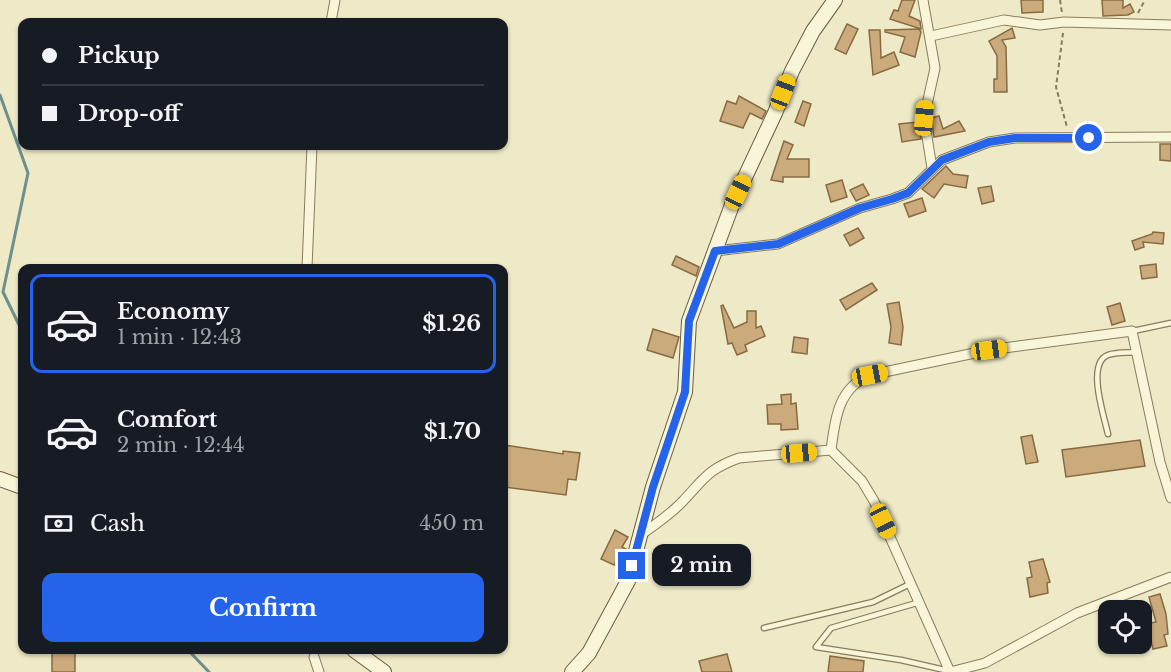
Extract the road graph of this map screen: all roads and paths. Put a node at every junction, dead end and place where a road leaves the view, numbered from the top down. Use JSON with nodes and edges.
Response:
{"nodes":[{"id":1,"x":335,"y":0,"type":"edge"},
{"id":2,"x":835,"y":0,"type":"edge"},
{"id":3,"x":923,"y":0,"type":"edge"},
{"id":4,"x":1060,"y":0,"type":"edge"},
{"id":5,"x":1145,"y":0,"type":"edge"},
{"id":6,"x":332,"y":18,"type":"edge"},
{"id":7,"x":1064,"y":22,"type":"junction"},
{"id":8,"x":1135,"y":23,"type":"junction"},
{"id":9,"x":1171,"y":25,"type":"edge"},
{"id":10,"x":931,"y":36,"type":"junction"},
{"id":11,"x":1171,"y":137,"type":"edge"},
{"id":12,"x":1072,"y":138,"type":"junction"},
{"id":13,"x":312,"y":150,"type":"edge"},
{"id":14,"x":932,"y":168,"type":"junction"},
{"id":15,"x":715,"y":251,"type":"junction"},
{"id":16,"x":308,"y":264,"type":"edge"},
{"id":17,"x":1171,"y":322,"type":"edge"},
{"id":18,"x":1132,"y":331,"type":"junction"},
{"id":19,"x":1137,"y":352,"type":"junction"},
{"id":20,"x":1108,"y":434,"type":"dead end"},
{"id":21,"x":831,"y":450,"type":"junction"},
{"id":22,"x":0,"y":479,"type":"edge"},
{"id":23,"x":18,"y":486,"type":"edge"},
{"id":24,"x":1171,"y":498,"type":"edge"},
{"id":25,"x":642,"y":534,"type":"junction"},
{"id":26,"x":1171,"y":577,"type":"edge"},
{"id":27,"x":912,"y":583,"type":"junction"},
{"id":28,"x":920,"y":602,"type":"junction"},
{"id":29,"x":764,"y":628,"type":"dead end"},
{"id":30,"x":359,"y":654,"type":"edge"},
{"id":31,"x":314,"y":657,"type":"dead end"},
{"id":32,"x":320,"y":672,"type":"edge"},
{"id":33,"x":384,"y":672,"type":"edge"},
{"id":34,"x":572,"y":672,"type":"edge"},
{"id":35,"x":950,"y":672,"type":"edge"}],
"edges":[{"from":1,"to":6,"type":"street"},
{"from":2,"to":15,"type":"street"},
{"from":3,"to":10,"type":"street"},
{"from":4,"to":7,"type":"path"},
{"from":5,"to":8,"type":"path"},
{"from":7,"to":8,"type":"street"},
{"from":7,"to":10,"type":"street"},
{"from":7,"to":12,"type":"path"},
{"from":8,"to":9,"type":"street"},
{"from":10,"to":14,"type":"street"},
{"from":11,"to":12,"type":"street"},
{"from":12,"to":14,"type":"street"},
{"from":13,"to":16,"type":"street"},
{"from":14,"to":15,"type":"street"},
{"from":15,"to":25,"type":"street"},
{"from":17,"to":18,"type":"lane"},
{"from":18,"to":19,"type":"street"},
{"from":18,"to":21,"type":"street"},
{"from":19,"to":20,"type":"lane"},
{"from":19,"to":24,"type":"street"},
{"from":21,"to":25,"type":"street"},
{"from":21,"to":27,"type":"street"},
{"from":22,"to":23,"type":"street"},
{"from":25,"to":34,"type":"street"},
{"from":26,"to":35,"type":"street"},
{"from":27,"to":28,"type":"street"},
{"from":27,"to":29,"type":"lane"},
{"from":28,"to":35,"type":"street"},
{"from":28,"to":35,"type":"lane"},
{"from":30,"to":33,"type":"street"},
{"from":31,"to":32,"type":"street"}]}
